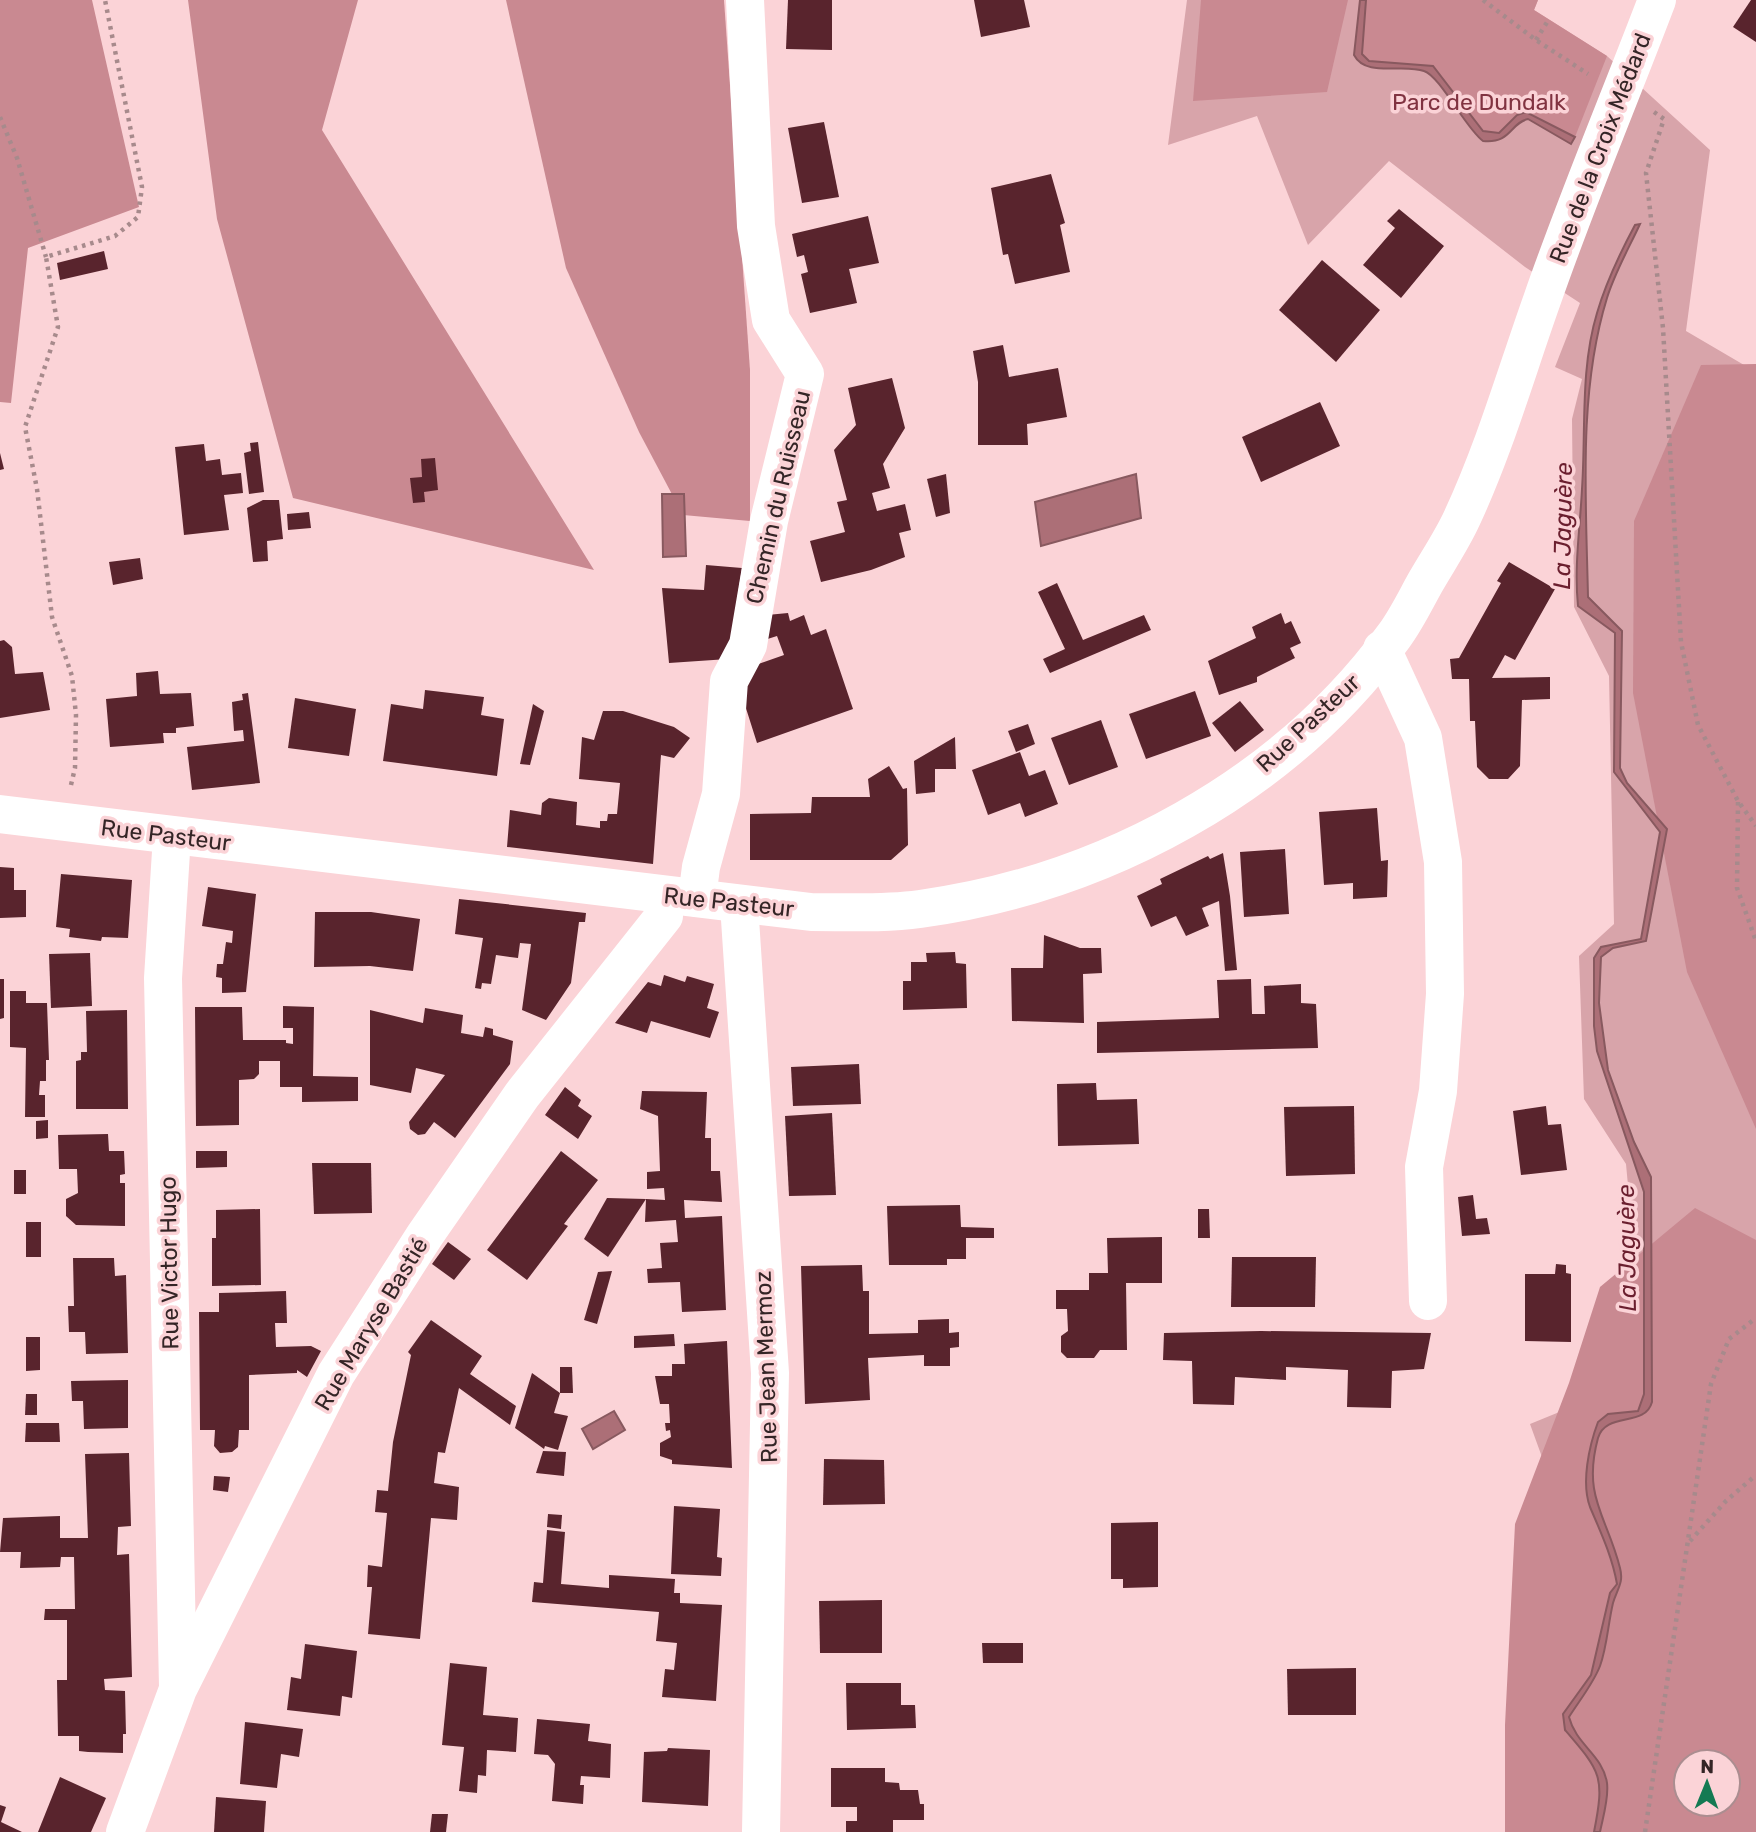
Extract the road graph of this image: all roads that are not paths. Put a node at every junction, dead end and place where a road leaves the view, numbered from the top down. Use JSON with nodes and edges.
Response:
{"nodes":[{"id":1,"x":746,"y":0,"type":"edge"},
{"id":2,"x":1657,"y":0,"type":"edge"},
{"id":3,"x":1543,"y":297,"type":"joint"},
{"id":4,"x":1382,"y":649,"type":"junction"},
{"id":5,"x":0,"y":814,"type":"edge"},
{"id":6,"x":172,"y":836,"type":"junction"},
{"id":7,"x":681,"y":897,"type":"junction"},
{"id":8,"x":739,"y":904,"type":"junction"},
{"id":9,"x":1428,"y":1301,"type":"dead end"},
{"id":10,"x":178,"y":1689,"type":"junction"},
{"id":11,"x":125,"y":1832,"type":"edge"},
{"id":12,"x":761,"y":1832,"type":"edge"}],
"edges":[{"from":1,"to":7,"type":"street","name":"Chemin du Ruisseau"},
{"from":2,"to":3,"type":"street","name":"Rue de la Croix Médard"},
{"from":3,"to":4,"type":"street","name":"Rue Pasteur"},
{"from":4,"to":8,"type":"street","name":"Rue Pasteur"},
{"from":4,"to":9,"type":"street","name":"Rue Pasteur"},
{"from":5,"to":6,"type":"street","name":"Rue Pasteur"},
{"from":6,"to":7,"type":"street","name":"Rue Pasteur"},
{"from":6,"to":10,"type":"street","name":"Rue Victor Hugo"},
{"from":7,"to":8,"type":"street","name":"Rue Pasteur"},
{"from":7,"to":10,"type":"street","name":"Rue Maryse Bastié"},
{"from":8,"to":12,"type":"street","name":"Rue Jean Mermoz"},
{"from":10,"to":11,"type":"street","name":"Rue Maryse Bastié"}]}
